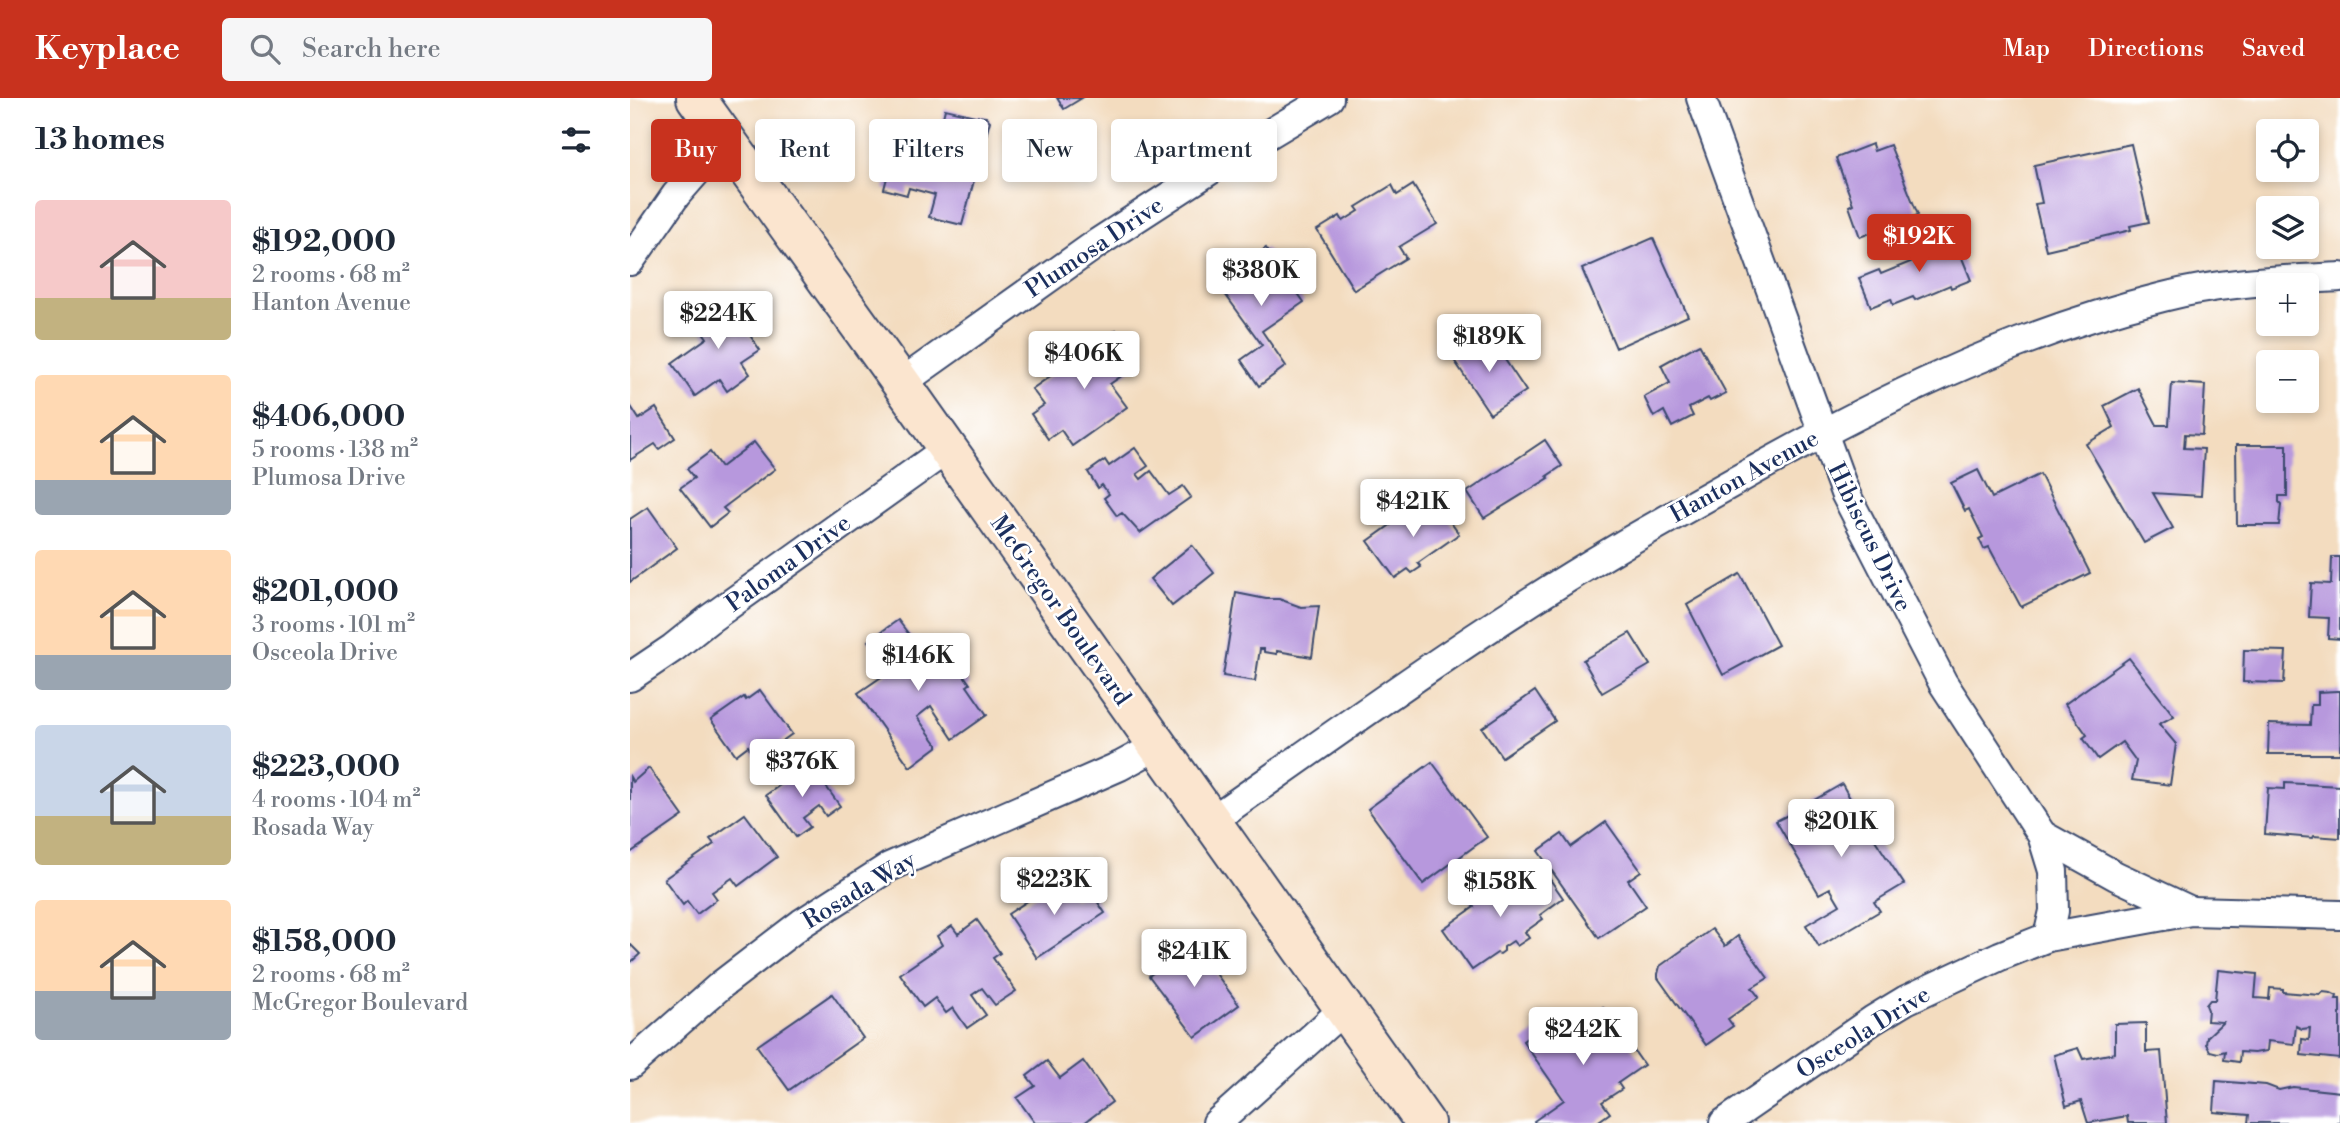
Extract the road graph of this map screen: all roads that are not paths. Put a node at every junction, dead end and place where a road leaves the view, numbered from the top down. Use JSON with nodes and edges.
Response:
{"nodes":[{"id":1,"x":696,"y":98,"type":"edge"},
{"id":2,"x":1329,"y":98,"type":"edge"},
{"id":3,"x":1701,"y":98,"type":"edge"},
{"id":4,"x":711,"y":119,"type":"edge"},
{"id":5,"x":741,"y":161,"type":"edge"},
{"id":6,"x":687,"y":182,"type":"edge"},
{"id":7,"x":630,"y":261,"type":"edge"},
{"id":8,"x":2340,"y":277,"type":"edge"},
{"id":9,"x":901,"y":383,"type":"junction"},
{"id":10,"x":1824,"y":431,"type":"junction"},
{"id":11,"x":947,"y":449,"type":"junction"},
{"id":12,"x":630,"y":677,"type":"edge"},
{"id":13,"x":1157,"y":746,"type":"junction"},
{"id":14,"x":1211,"y":821,"type":"junction"},
{"id":15,"x":2042,"y":835,"type":"junction"},
{"id":16,"x":2191,"y":911,"type":"junction"},
{"id":17,"x":2340,"y":915,"type":"edge"},
{"id":18,"x":2048,"y":937,"type":"junction"},
{"id":19,"x":1344,"y":1009,"type":"junction"},
{"id":20,"x":630,"y":1065,"type":"edge"},
{"id":21,"x":1217,"y":1123,"type":"edge"},
{"id":22,"x":1425,"y":1123,"type":"edge"},
{"id":23,"x":1724,"y":1123,"type":"edge"}],
"edges":[{"from":1,"to":4,"type":"main road","name":"McGregor Boulevard"},
{"from":2,"to":9,"type":"street","name":"Plumosa Drive"},
{"from":3,"to":10,"type":"street","name":"Hibiscus Drive"},
{"from":5,"to":9,"type":"main road","name":"McGregor Boulevard"},
{"from":6,"to":7,"type":"street"},
{"from":8,"to":10,"type":"street","name":"Hanton Avenue"},
{"from":9,"to":11,"type":"main road","name":"McGregor Boulevard"},
{"from":10,"to":14,"type":"street","name":"Hanton Avenue"},
{"from":10,"to":15,"type":"street","name":"Hibiscus Drive"},
{"from":11,"to":12,"type":"street","name":"Paloma Drive"},
{"from":11,"to":13,"type":"main road","name":"McGregor Boulevard"},
{"from":13,"to":14,"type":"main road","name":"McGregor Boulevard"},
{"from":13,"to":20,"type":"street","name":"Rosada Way"},
{"from":14,"to":19,"type":"main road","name":"McGregor Boulevard"},
{"from":15,"to":16,"type":"street","name":"Osceola Drive"},
{"from":15,"to":18,"type":"street"},
{"from":16,"to":17,"type":"street","name":"Osceola Drive"},
{"from":16,"to":18,"type":"street","name":"Osceola Drive"},
{"from":18,"to":23,"type":"street","name":"Osceola Drive"},
{"from":19,"to":21,"type":"street"},
{"from":19,"to":22,"type":"main road","name":"McGregor Boulevard"}]}
